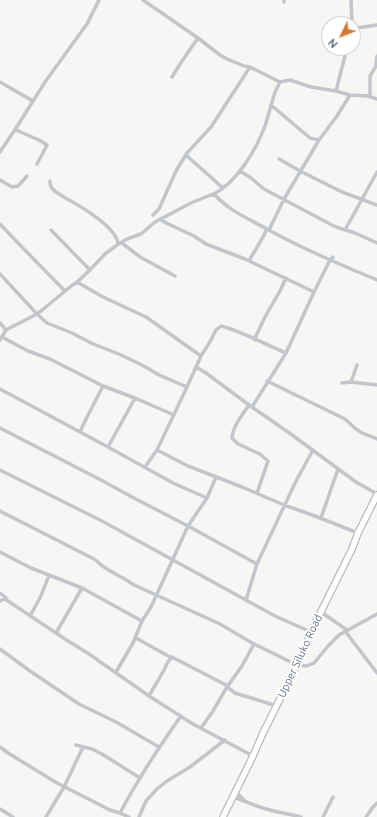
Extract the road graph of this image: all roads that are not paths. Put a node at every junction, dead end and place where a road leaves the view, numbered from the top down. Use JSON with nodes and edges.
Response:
{"nodes":[{"id":1,"x":99,"y":0,"type":"edge"},
{"id":2,"x":143,"y":0,"type":"edge"},
{"id":3,"x":351,"y":0,"type":"edge"},
{"id":4,"x":352,"y":16,"type":"edge"},
{"id":5,"x":377,"y":25,"type":"edge"},
{"id":6,"x":361,"y":27,"type":"edge"},
{"id":7,"x":198,"y":38,"type":"junction"},
{"id":8,"x":345,"y":56,"type":"edge"},
{"id":9,"x":377,"y":58,"type":"edge"},
{"id":10,"x":250,"y":67,"type":"junction"},
{"id":11,"x":172,"y":77,"type":"dead end"},
{"id":12,"x":0,"y":82,"type":"edge"},
{"id":13,"x":280,"y":82,"type":"junction"},
{"id":14,"x":336,"y":91,"type":"junction"},
{"id":15,"x":350,"y":95,"type":"junction"},
{"id":16,"x":370,"y":97,"type":"junction"},
{"id":17,"x":377,"y":98,"type":"edge"},
{"id":18,"x":34,"y":101,"type":"junction"},
{"id":19,"x":271,"y":105,"type":"junction"},
{"id":20,"x":16,"y":130,"type":"junction"},
{"id":21,"x":319,"y":140,"type":"junction"},
{"id":22,"x":0,"y":152,"type":"edge"},
{"id":23,"x":187,"y":156,"type":"dead end"},
{"id":24,"x":279,"y":159,"type":"dead end"},
{"id":25,"x":37,"y":164,"type":"dead end"},
{"id":26,"x":240,"y":171,"type":"junction"},
{"id":27,"x":300,"y":171,"type":"junction"},
{"id":28,"x":377,"y":172,"type":"edge"},
{"id":29,"x":27,"y":176,"type":"dead end"},
{"id":30,"x":0,"y":180,"type":"edge"},
{"id":31,"x":50,"y":181,"type":"dead end"},
{"id":32,"x":224,"y":188,"type":"junction"},
{"id":33,"x":214,"y":194,"type":"junction"},
{"id":34,"x":363,"y":199,"type":"junction"},
{"id":35,"x":284,"y":200,"type":"junction"},
{"id":36,"x":377,"y":205,"type":"edge"},
{"id":37,"x":153,"y":214,"type":"dead end"},
{"id":38,"x":160,"y":219,"type":"junction"},
{"id":39,"x":0,"y":224,"type":"edge"},
{"id":40,"x":268,"y":229,"type":"junction"},
{"id":41,"x":51,"y":230,"type":"dead end"},
{"id":42,"x":345,"y":230,"type":"junction"},
{"id":43,"x":120,"y":243,"type":"junction"},
{"id":44,"x":377,"y":243,"type":"edge"},
{"id":45,"x":332,"y":259,"type":"junction"},
{"id":46,"x":249,"y":261,"type":"junction"},
{"id":47,"x":90,"y":270,"type":"junction"},
{"id":48,"x":0,"y":274,"type":"edge"},
{"id":49,"x":175,"y":276,"type":"dead end"},
{"id":50,"x":286,"y":278,"type":"junction"},
{"id":51,"x":377,"y":280,"type":"edge"},
{"id":52,"x":77,"y":282,"type":"junction"},
{"id":53,"x":65,"y":291,"type":"junction"},
{"id":54,"x":314,"y":292,"type":"junction"},
{"id":55,"x":37,"y":314,"type":"junction"},
{"id":56,"x":0,"y":323,"type":"edge"},
{"id":57,"x":6,"y":330,"type":"junction"},
{"id":58,"x":1,"y":339,"type":"edge"},
{"id":59,"x":255,"y":340,"type":"junction"},
{"id":60,"x":286,"y":353,"type":"junction"},
{"id":61,"x":201,"y":356,"type":"junction"},
{"id":62,"x":196,"y":367,"type":"junction"},
{"id":63,"x":267,"y":381,"type":"junction"},
{"id":64,"x":342,"y":383,"type":"dead end"},
{"id":65,"x":377,"y":385,"type":"edge"},
{"id":66,"x":103,"y":386,"type":"junction"},
{"id":67,"x":187,"y":387,"type":"junction"},
{"id":68,"x":0,"y":389,"type":"edge"},
{"id":69,"x":135,"y":398,"type":"junction"},
{"id":70,"x":250,"y":406,"type":"junction"},
{"id":71,"x":174,"y":415,"type":"junction"},
{"id":72,"x":0,"y":428,"type":"edge"},
{"id":73,"x":80,"y":432,"type":"junction"},
{"id":74,"x":377,"y":439,"type":"edge"},
{"id":75,"x":108,"y":447,"type":"junction"},
{"id":76,"x":157,"y":450,"type":"junction"},
{"id":77,"x":313,"y":450,"type":"junction"},
{"id":78,"x":145,"y":467,"type":"junction"},
{"id":79,"x":338,"y":469,"type":"junction"},
{"id":80,"x":0,"y":470,"type":"edge"},
{"id":81,"x":216,"y":477,"type":"junction"},
{"id":82,"x":257,"y":493,"type":"junction"},
{"id":83,"x":377,"y":494,"type":"edge"},
{"id":84,"x":206,"y":498,"type":"junction"},
{"id":85,"x":284,"y":505,"type":"junction"},
{"id":86,"x":374,"y":507,"type":"edge"},
{"id":87,"x":0,"y":511,"type":"edge"},
{"id":88,"x":321,"y":518,"type":"junction"},
{"id":89,"x":188,"y":526,"type":"junction"},
{"id":90,"x":358,"y":533,"type":"junction"},
{"id":91,"x":0,"y":552,"type":"edge"},
{"id":92,"x":173,"y":561,"type":"junction"},
{"id":93,"x":257,"y":564,"type":"junction"},
{"id":94,"x":49,"y":575,"type":"junction"},
{"id":95,"x":82,"y":588,"type":"junction"},
{"id":96,"x":0,"y":593,"type":"edge"},
{"id":97,"x":157,"y":595,"type":"junction"},
{"id":98,"x":1,"y":600,"type":"edge"},
{"id":99,"x":246,"y":600,"type":"junction"},
{"id":100,"x":321,"y":612,"type":"junction"},
{"id":101,"x":377,"y":614,"type":"edge"},
{"id":102,"x":30,"y":616,"type":"junction"},
{"id":103,"x":142,"y":621,"type":"junction"},
{"id":104,"x":346,"y":631,"type":"junction"},
{"id":105,"x":311,"y":632,"type":"junction"},
{"id":106,"x":56,"y":633,"type":"junction"},
{"id":107,"x":136,"y":638,"type":"junction"},
{"id":108,"x":254,"y":644,"type":"junction"},
{"id":109,"x":0,"y":649,"type":"edge"},
{"id":110,"x":170,"y":657,"type":"junction"},
{"id":111,"x":297,"y":665,"type":"junction"},
{"id":112,"x":116,"y":672,"type":"junction"},
{"id":113,"x":377,"y":673,"type":"edge"},
{"id":114,"x":227,"y":687,"type":"junction"},
{"id":115,"x":149,"y":696,"type":"junction"},
{"id":116,"x":277,"y":706,"type":"junction"},
{"id":117,"x":181,"y":716,"type":"junction"},
{"id":118,"x":201,"y":728,"type":"junction"},
{"id":119,"x":225,"y":740,"type":"junction"},
{"id":120,"x":76,"y":746,"type":"dead end"},
{"id":121,"x":0,"y":747,"type":"edge"},
{"id":122,"x":159,"y":747,"type":"junction"},
{"id":123,"x":83,"y":748,"type":"junction"},
{"id":124,"x":253,"y":756,"type":"junction"},
{"id":125,"x":140,"y":778,"type":"junction"},
{"id":126,"x":64,"y":786,"type":"junction"},
{"id":127,"x":233,"y":797,"type":"junction"},
{"id":128,"x":333,"y":797,"type":"dead end"},
{"id":129,"x":245,"y":800,"type":"junction"},
{"id":130,"x":377,"y":803,"type":"edge"},
{"id":131,"x":373,"y":807,"type":"junction"},
{"id":132,"x":0,"y":809,"type":"edge"},
{"id":133,"x":377,"y":810,"type":"edge"},
{"id":134,"x":120,"y":812,"type":"junction"},
{"id":135,"x":13,"y":817,"type":"edge"},
{"id":136,"x":46,"y":817,"type":"edge"},
{"id":137,"x":129,"y":817,"type":"edge"},
{"id":138,"x":139,"y":817,"type":"edge"},
{"id":139,"x":223,"y":817,"type":"edge"},
{"id":140,"x":301,"y":817,"type":"edge"},
{"id":141,"x":323,"y":817,"type":"edge"},
{"id":142,"x":366,"y":817,"type":"edge"}],
"edges":[{"from":1,"to":18,"type":"street"},
{"from":2,"to":7,"type":"street"},
{"from":3,"to":4,"type":"street"},
{"from":5,"to":6,"type":"street"},
{"from":7,"to":10,"type":"street"},
{"from":7,"to":11,"type":"street"},
{"from":8,"to":14,"type":"street"},
{"from":9,"to":16,"type":"street"},
{"from":10,"to":13,"type":"street"},
{"from":10,"to":37,"type":"street"},
{"from":12,"to":18,"type":"street"},
{"from":13,"to":14,"type":"street"},
{"from":13,"to":19,"type":"street"},
{"from":14,"to":15,"type":"street"},
{"from":15,"to":16,"type":"street"},
{"from":15,"to":21,"type":"street"},
{"from":16,"to":17,"type":"street"},
{"from":18,"to":20,"type":"street"},
{"from":19,"to":21,"type":"street"},
{"from":19,"to":26,"type":"street"},
{"from":20,"to":22,"type":"street"},
{"from":20,"to":25,"type":"street"},
{"from":21,"to":27,"type":"street"},
{"from":23,"to":32,"type":"street"},
{"from":24,"to":27,"type":"street"},
{"from":26,"to":32,"type":"street"},
{"from":26,"to":35,"type":"street"},
{"from":27,"to":34,"type":"street"},
{"from":27,"to":35,"type":"street"},
{"from":28,"to":34,"type":"street"},
{"from":29,"to":30,"type":"street"},
{"from":31,"to":43,"type":"street"},
{"from":32,"to":33,"type":"street"},
{"from":33,"to":38,"type":"street"},
{"from":33,"to":40,"type":"street"},
{"from":34,"to":36,"type":"street"},
{"from":34,"to":42,"type":"street"},
{"from":35,"to":40,"type":"street"},
{"from":35,"to":42,"type":"street"},
{"from":38,"to":43,"type":"street"},
{"from":38,"to":46,"type":"street"},
{"from":39,"to":53,"type":"street"},
{"from":40,"to":45,"type":"street"},
{"from":40,"to":46,"type":"street"},
{"from":41,"to":47,"type":"street"},
{"from":42,"to":44,"type":"street"},
{"from":43,"to":47,"type":"street"},
{"from":43,"to":49,"type":"street"},
{"from":45,"to":51,"type":"street"},
{"from":45,"to":54,"type":"street"},
{"from":46,"to":50,"type":"street"},
{"from":47,"to":52,"type":"street"},
{"from":48,"to":55,"type":"street"},
{"from":50,"to":54,"type":"street"},
{"from":50,"to":59,"type":"street"},
{"from":52,"to":53,"type":"street"},
{"from":52,"to":61,"type":"street"},
{"from":53,"to":55,"type":"street"},
{"from":54,"to":60,"type":"street"},
{"from":55,"to":57,"type":"street"},
{"from":55,"to":67,"type":"street"},
{"from":56,"to":57,"type":"street"},
{"from":57,"to":58,"type":"street"},
{"from":58,"to":66,"type":"street"},
{"from":59,"to":60,"type":"street"},
{"from":59,"to":61,"type":"street"},
{"from":60,"to":63,"type":"street"},
{"from":61,"to":62,"type":"street"},
{"from":62,"to":67,"type":"street"},
{"from":62,"to":70,"type":"street"},
{"from":63,"to":70,"type":"street"},
{"from":63,"to":74,"type":"street"},
{"from":64,"to":65,"type":"street"},
{"from":66,"to":69,"type":"street"},
{"from":66,"to":73,"type":"street"},
{"from":67,"to":71,"type":"street"},
{"from":68,"to":73,"type":"street"},
{"from":69,"to":71,"type":"street"},
{"from":69,"to":75,"type":"street"},
{"from":70,"to":77,"type":"street"},
{"from":70,"to":82,"type":"street"},
{"from":71,"to":76,"type":"street"},
{"from":72,"to":89,"type":"street"},
{"from":73,"to":75,"type":"street"},
{"from":75,"to":78,"type":"street"},
{"from":76,"to":78,"type":"street"},
{"from":76,"to":81,"type":"street"},
{"from":77,"to":79,"type":"street"},
{"from":77,"to":85,"type":"street"},
{"from":78,"to":84,"type":"street"},
{"from":79,"to":83,"type":"street"},
{"from":79,"to":88,"type":"street"},
{"from":80,"to":92,"type":"street"},
{"from":81,"to":82,"type":"street"},
{"from":81,"to":84,"type":"street"},
{"from":82,"to":85,"type":"street"},
{"from":83,"to":86,"type":"main road","name":"Upper Siluko Road"},
{"from":84,"to":89,"type":"street"},
{"from":85,"to":88,"type":"street"},
{"from":85,"to":93,"type":"street"},
{"from":86,"to":90,"type":"main road","name":"Upper Siluko Road"},
{"from":87,"to":97,"type":"street"},
{"from":88,"to":90,"type":"street"},
{"from":89,"to":92,"type":"street"},
{"from":89,"to":93,"type":"street"},
{"from":90,"to":100,"type":"main road","name":"Upper Siluko Road"},
{"from":91,"to":94,"type":"street"},
{"from":92,"to":97,"type":"street"},
{"from":92,"to":99,"type":"street"},
{"from":93,"to":99,"type":"street"},
{"from":94,"to":95,"type":"street"},
{"from":94,"to":102,"type":"street"},
{"from":95,"to":103,"type":"street"},
{"from":95,"to":106,"type":"street"},
{"from":96,"to":98,"type":"street"},
{"from":97,"to":103,"type":"street"},
{"from":97,"to":108,"type":"street"},
{"from":98,"to":102,"type":"street"},
{"from":99,"to":105,"type":"street"},
{"from":100,"to":104,"type":"street"},
{"from":100,"to":105,"type":"main road","name":"Upper Siluko Road"},
{"from":101,"to":104,"type":"street"},
{"from":102,"to":106,"type":"street"},
{"from":103,"to":107,"type":"street"},
{"from":104,"to":111,"type":"street"},
{"from":104,"to":113,"type":"street"},
{"from":105,"to":111,"type":"main road","name":"Upper Siluko Road"},
{"from":106,"to":112,"type":"street"},
{"from":107,"to":110,"type":"street"},
{"from":107,"to":112,"type":"street"},
{"from":108,"to":111,"type":"street"},
{"from":108,"to":114,"type":"street"},
{"from":109,"to":122,"type":"street"},
{"from":110,"to":114,"type":"street"},
{"from":110,"to":115,"type":"street"},
{"from":111,"to":116,"type":"main road","name":"Upper Siluko Road"},
{"from":112,"to":115,"type":"street"},
{"from":114,"to":116,"type":"street"},
{"from":114,"to":118,"type":"street"},
{"from":115,"to":117,"type":"street"},
{"from":116,"to":124,"type":"main road","name":"Upper Siluko Road"},
{"from":117,"to":118,"type":"street"},
{"from":117,"to":122,"type":"street"},
{"from":118,"to":119,"type":"street"},
{"from":119,"to":124,"type":"street"},
{"from":119,"to":138,"type":"street"},
{"from":120,"to":123,"type":"street"},
{"from":121,"to":126,"type":"street"},
{"from":122,"to":125,"type":"street"},
{"from":123,"to":125,"type":"street"},
{"from":123,"to":126,"type":"street"},
{"from":124,"to":127,"type":"main road","name":"Upper Siluko Road"},
{"from":125,"to":134,"type":"street"},
{"from":126,"to":134,"type":"street"},
{"from":126,"to":136,"type":"street"},
{"from":127,"to":129,"type":"street"},
{"from":127,"to":129,"type":"street"},
{"from":127,"to":139,"type":"main road","name":"Upper Siluko Road"},
{"from":128,"to":141,"type":"street"},
{"from":129,"to":140,"type":"street"},
{"from":130,"to":131,"type":"street"},
{"from":131,"to":133,"type":"street"},
{"from":131,"to":142,"type":"street"},
{"from":132,"to":135,"type":"street"},
{"from":134,"to":137,"type":"street"}]}
